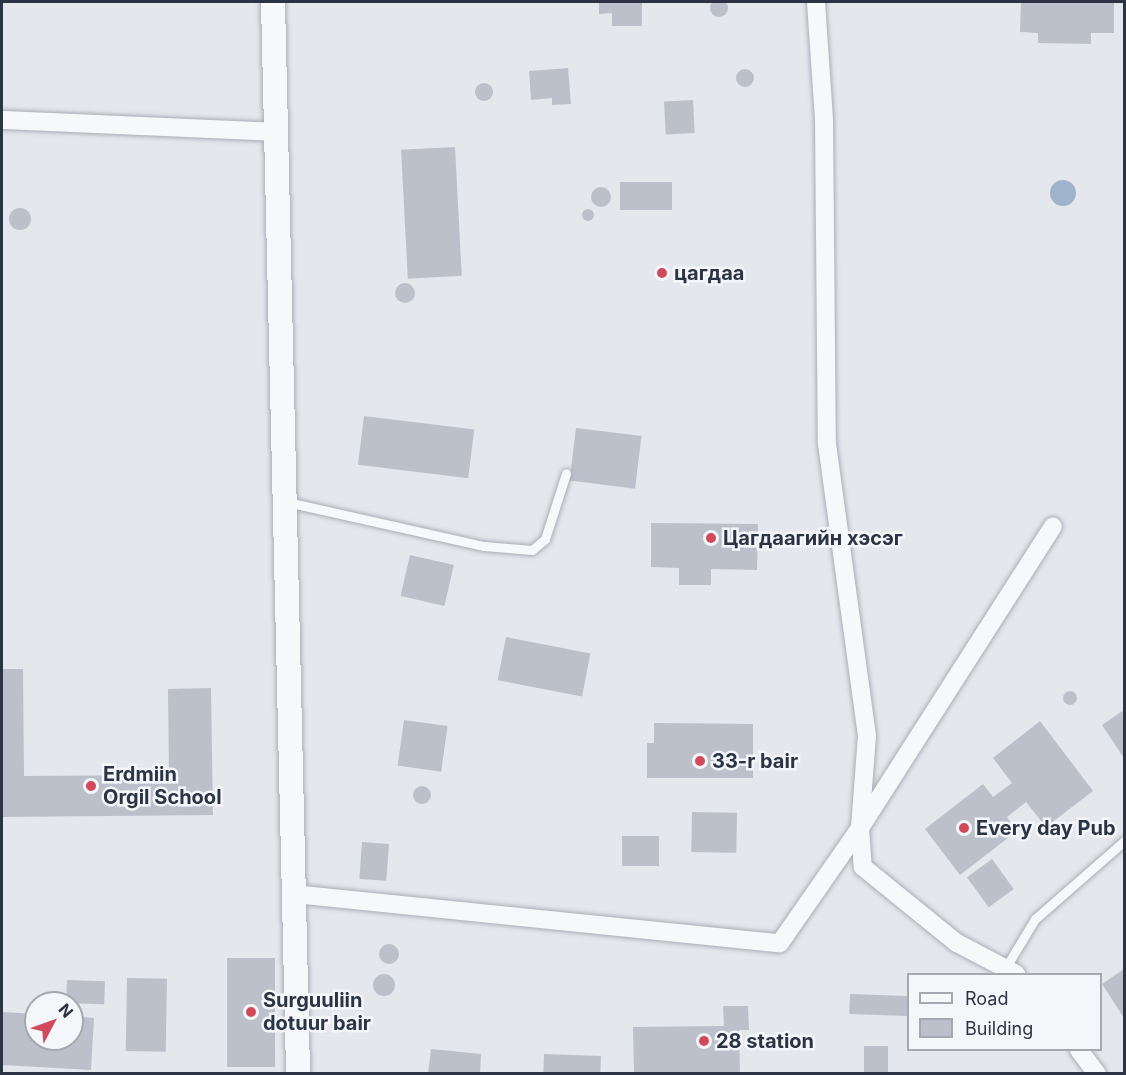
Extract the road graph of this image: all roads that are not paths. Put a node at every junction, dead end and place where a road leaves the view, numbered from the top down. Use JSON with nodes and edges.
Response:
{"nodes":[{"id":1,"x":273,"y":2,"type":"edge"},
{"id":2,"x":816,"y":2,"type":"edge"},
{"id":3,"x":2,"y":120,"type":"edge"},
{"id":4,"x":276,"y":132,"type":"junction"},
{"id":5,"x":566,"y":473,"type":"dead end"},
{"id":6,"x":285,"y":501,"type":"junction"},
{"id":7,"x":1053,"y":526,"type":"dead end"},
{"id":8,"x":860,"y":828,"type":"junction"},
{"id":9,"x":1124,"y":842,"type":"edge"},
{"id":10,"x":294,"y":894,"type":"junction"},
{"id":11,"x":1011,"y":971,"type":"edge"},
{"id":12,"x":1080,"y":1051,"type":"edge"},
{"id":13,"x":298,"y":1074,"type":"edge"},
{"id":14,"x":1096,"y":1074,"type":"edge"}],
"edges":[{"from":1,"to":4,"type":"street"},
{"from":2,"to":8,"type":"street"},
{"from":3,"to":4,"type":"street"},
{"from":4,"to":6,"type":"street"},
{"from":5,"to":6,"type":"lane"},
{"from":6,"to":10,"type":"street"},
{"from":7,"to":8,"type":"street"},
{"from":8,"to":10,"type":"street"},
{"from":8,"to":11,"type":"street"},
{"from":9,"to":11,"type":"lane"},
{"from":10,"to":13,"type":"street"},
{"from":12,"to":14,"type":"street"}]}
